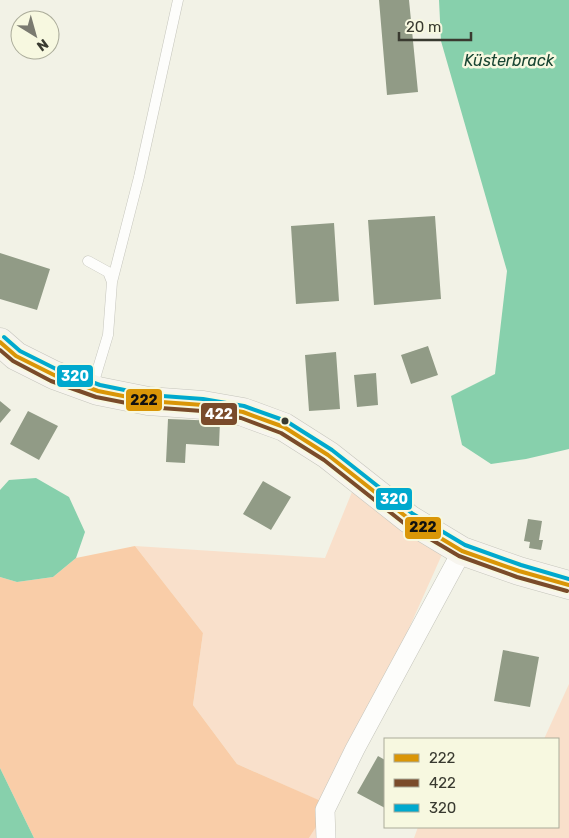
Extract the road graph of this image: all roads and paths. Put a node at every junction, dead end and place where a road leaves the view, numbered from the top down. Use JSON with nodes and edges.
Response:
{"nodes":[{"id":1,"x":178,"y":0,"type":"edge"},
{"id":2,"x":88,"y":261,"type":"dead end"},
{"id":3,"x":112,"y":282,"type":"junction"},
{"id":4,"x":0,"y":342,"type":"edge"},
{"id":5,"x":92,"y":389,"type":"junction"},
{"id":6,"x":462,"y":551,"type":"junction"},
{"id":7,"x":569,"y":585,"type":"edge"},
{"id":8,"x":326,"y":838,"type":"edge"}],
"edges":[{"from":1,"to":3,"type":"lane"},
{"from":2,"to":3,"type":"lane"},
{"from":3,"to":5,"type":"lane"},
{"from":4,"to":5,"type":"street"},
{"from":5,"to":6,"type":"street"},
{"from":6,"to":7,"type":"street"},
{"from":6,"to":8,"type":"street"}]}
